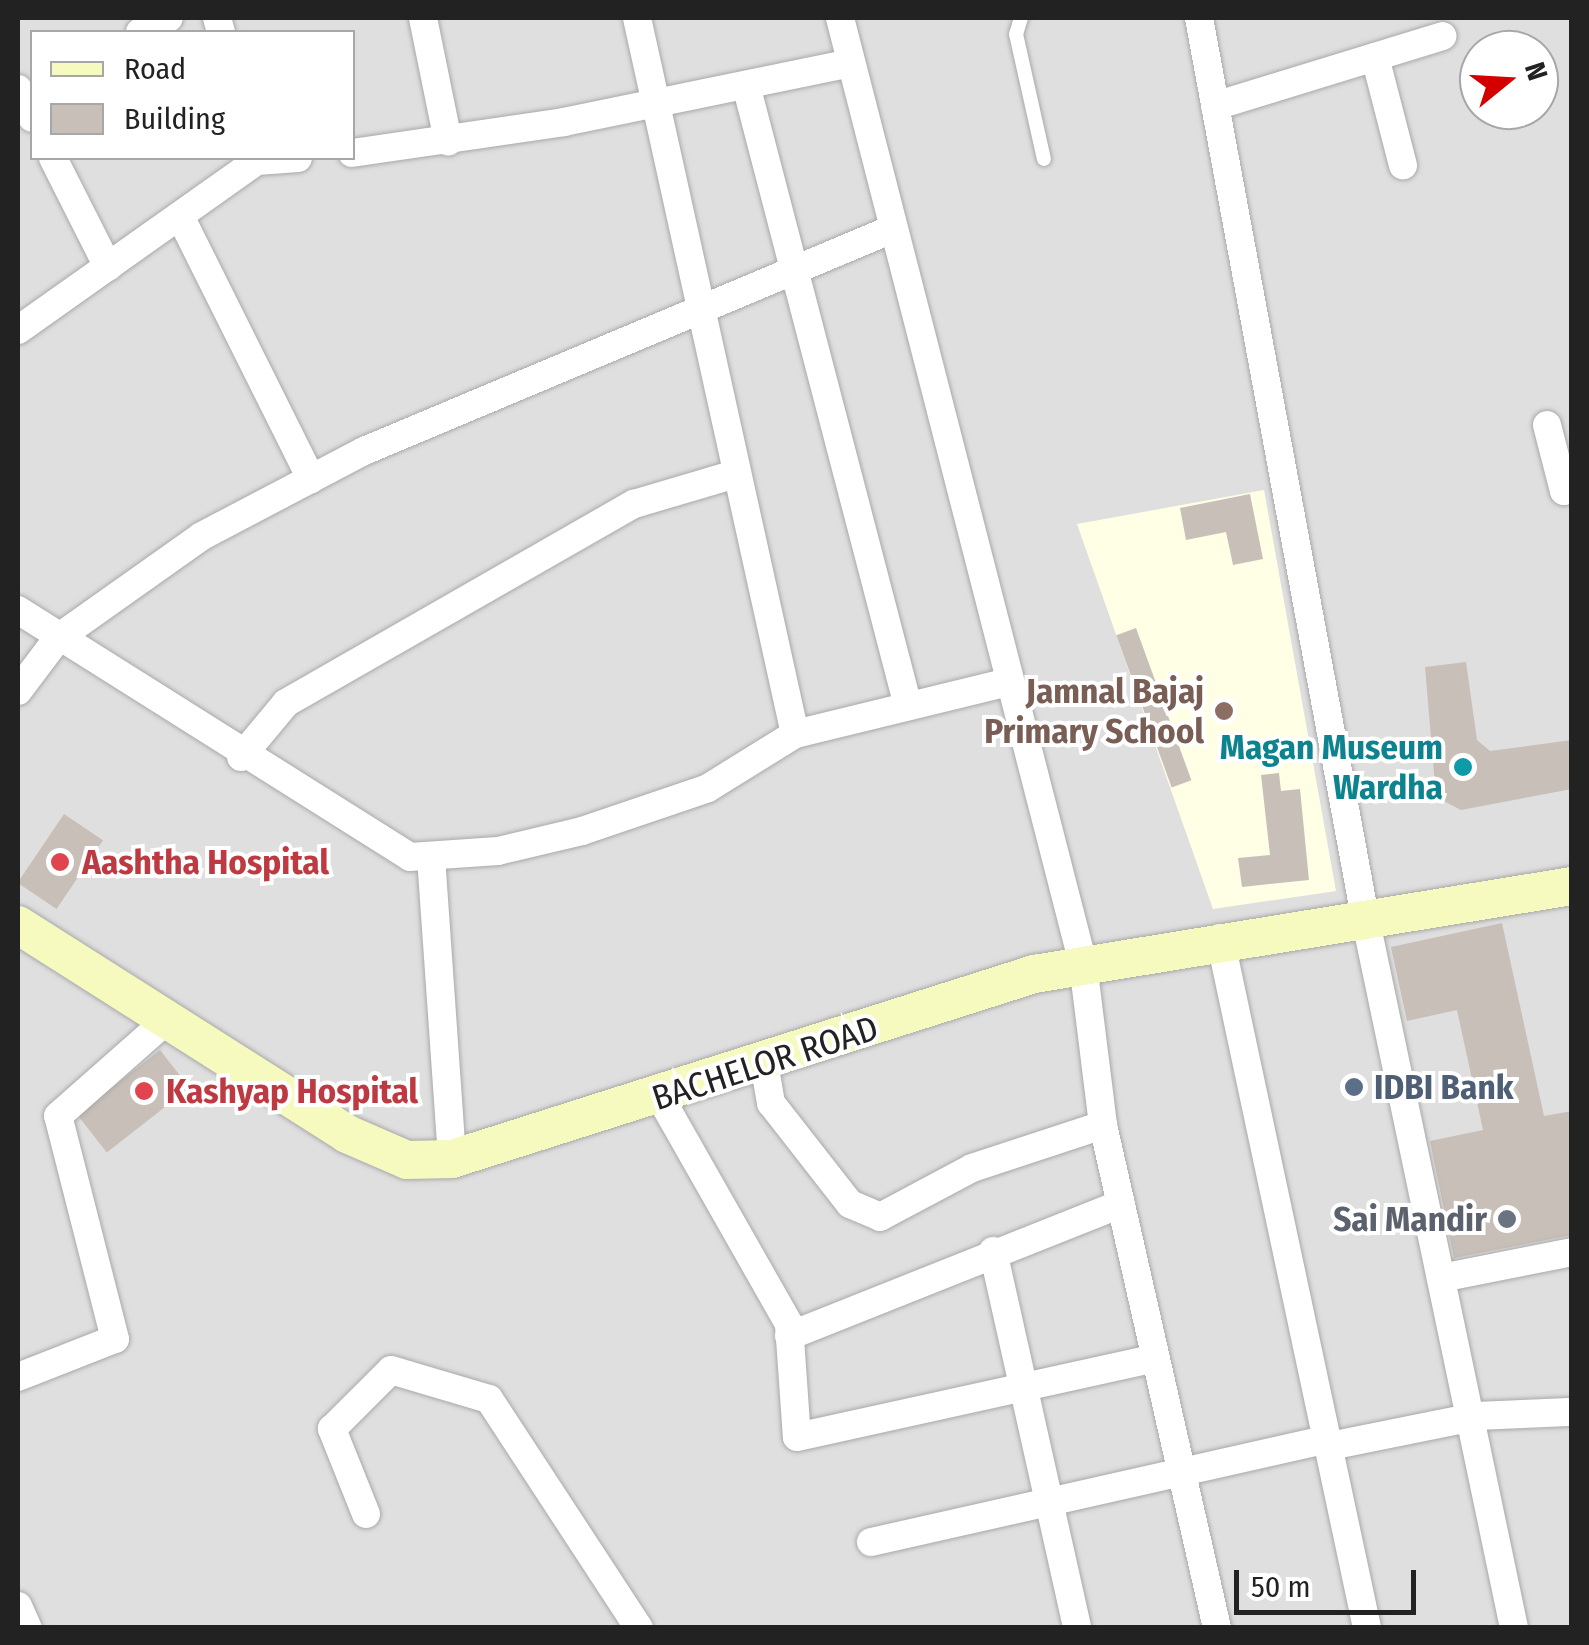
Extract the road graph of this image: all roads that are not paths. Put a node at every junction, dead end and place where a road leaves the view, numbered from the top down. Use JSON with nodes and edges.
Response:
{"nodes":[{"id":1,"x":169,"y":18,"type":"edge"},
{"id":2,"x":423,"y":18,"type":"edge"},
{"id":3,"x":637,"y":18,"type":"edge"},
{"id":4,"x":840,"y":18,"type":"edge"},
{"id":5,"x":1021,"y":18,"type":"edge"},
{"id":6,"x":1199,"y":18,"type":"edge"},
{"id":7,"x":144,"y":30,"type":"edge"},
{"id":8,"x":1442,"y":36,"type":"dead end"},
{"id":9,"x":1375,"y":57,"type":"junction"},
{"id":10,"x":847,"y":64,"type":"junction"},
{"id":11,"x":746,"y":85,"type":"junction"},
{"id":12,"x":652,"y":104,"type":"junction"},
{"id":13,"x":1215,"y":106,"type":"junction"},
{"id":14,"x":448,"y":141,"type":"junction"},
{"id":15,"x":355,"y":153,"type":"edge"},
{"id":16,"x":1044,"y":159,"type":"dead end"},
{"id":17,"x":53,"y":160,"type":"edge"},
{"id":18,"x":255,"y":160,"type":"edge"},
{"id":19,"x":1403,"y":165,"type":"dead end"},
{"id":20,"x":180,"y":216,"type":"junction"},
{"id":21,"x":890,"y":230,"type":"junction"},
{"id":22,"x":108,"y":267,"type":"junction"},
{"id":23,"x":789,"y":270,"type":"junction"},
{"id":24,"x":696,"y":306,"type":"junction"},
{"id":25,"x":18,"y":330,"type":"edge"},
{"id":26,"x":1547,"y":425,"type":"dead end"},
{"id":27,"x":734,"y":474,"type":"junction"},
{"id":28,"x":311,"y":479,"type":"junction"},
{"id":29,"x":1572,"y":488,"type":"edge"},
{"id":30,"x":18,"y":610,"type":"edge"},
{"id":31,"x":58,"y":638,"type":"junction"},
{"id":32,"x":1008,"y":682,"type":"junction"},
{"id":33,"x":18,"y":691,"type":"edge"},
{"id":34,"x":908,"y":706,"type":"junction"},
{"id":35,"x":795,"y":734,"type":"junction"},
{"id":36,"x":241,"y":757,"type":"junction"},
{"id":37,"x":431,"y":857,"type":"junction"},
{"id":38,"x":1572,"y":886,"type":"edge"},
{"id":39,"x":1365,"y":917,"type":"junction"},
{"id":40,"x":18,"y":925,"type":"edge"},
{"id":41,"x":1220,"y":938,"type":"junction"},
{"id":42,"x":1082,"y":964,"type":"junction"},
{"id":43,"x":166,"y":1020,"type":"junction"},
{"id":44,"x":764,"y":1063,"type":"junction"},
{"id":45,"x":660,"y":1097,"type":"junction"},
{"id":46,"x":1102,"y":1125,"type":"junction"},
{"id":47,"x":452,"y":1159,"type":"junction"},
{"id":48,"x":1121,"y":1204,"type":"junction"},
{"id":49,"x":993,"y":1251,"type":"junction"},
{"id":50,"x":1572,"y":1252,"type":"edge"},
{"id":51,"x":1441,"y":1278,"type":"junction"},
{"id":52,"x":789,"y":1336,"type":"junction"},
{"id":53,"x":1156,"y":1358,"type":"junction"},
{"id":54,"x":18,"y":1377,"type":"edge"},
{"id":55,"x":1024,"y":1392,"type":"junction"},
{"id":56,"x":1572,"y":1412,"type":"edge"},
{"id":57,"x":1470,"y":1418,"type":"junction"},
{"id":58,"x":1329,"y":1442,"type":"junction"},
{"id":59,"x":1181,"y":1469,"type":"junction"},
{"id":60,"x":1046,"y":1500,"type":"junction"},
{"id":61,"x":366,"y":1514,"type":"dead end"},
{"id":62,"x":871,"y":1542,"type":"dead end"},
{"id":63,"x":18,"y":1606,"type":"edge"},
{"id":64,"x":28,"y":1628,"type":"edge"},
{"id":65,"x":639,"y":1628,"type":"edge"},
{"id":66,"x":1077,"y":1628,"type":"edge"},
{"id":67,"x":1217,"y":1628,"type":"edge"},
{"id":68,"x":1367,"y":1628,"type":"edge"},
{"id":69,"x":1514,"y":1628,"type":"edge"}],
"edges":[{"from":1,"to":7,"type":"street"},
{"from":2,"to":14,"type":"street"},
{"from":3,"to":12,"type":"street"},
{"from":4,"to":10,"type":"street"},
{"from":5,"to":16,"type":"lane"},
{"from":6,"to":13,"type":"street"},
{"from":8,"to":9,"type":"street"},
{"from":9,"to":13,"type":"street"},
{"from":9,"to":19,"type":"street"},
{"from":10,"to":11,"type":"street"},
{"from":10,"to":21,"type":"street"},
{"from":11,"to":12,"type":"street"},
{"from":11,"to":23,"type":"street"},
{"from":12,"to":14,"type":"street"},
{"from":12,"to":24,"type":"street"},
{"from":13,"to":39,"type":"street"},
{"from":14,"to":15,"type":"street"},
{"from":17,"to":22,"type":"street"},
{"from":18,"to":20,"type":"street"},
{"from":20,"to":22,"type":"street"},
{"from":20,"to":28,"type":"street"},
{"from":21,"to":23,"type":"street"},
{"from":21,"to":32,"type":"street"},
{"from":22,"to":25,"type":"street"},
{"from":23,"to":24,"type":"street"},
{"from":23,"to":34,"type":"street"},
{"from":24,"to":27,"type":"street"},
{"from":24,"to":28,"type":"street"},
{"from":26,"to":29,"type":"street"},
{"from":27,"to":35,"type":"street"},
{"from":27,"to":36,"type":"street"},
{"from":28,"to":31,"type":"street"},
{"from":30,"to":31,"type":"street"},
{"from":31,"to":33,"type":"street"},
{"from":31,"to":36,"type":"street"},
{"from":32,"to":34,"type":"street"},
{"from":32,"to":42,"type":"street"},
{"from":34,"to":35,"type":"street"},
{"from":35,"to":37,"type":"street"},
{"from":36,"to":37,"type":"street"},
{"from":37,"to":47,"type":"street"},
{"from":38,"to":39,"type":"main road","name":"BACHELOR ROAD"},
{"from":39,"to":41,"type":"main road","name":"BACHELOR ROAD"},
{"from":39,"to":51,"type":"street"},
{"from":40,"to":43,"type":"main road","name":"BACHELOR ROAD"},
{"from":41,"to":42,"type":"main road","name":"BACHELOR ROAD"},
{"from":41,"to":58,"type":"street"},
{"from":42,"to":44,"type":"main road","name":"BACHELOR ROAD"},
{"from":42,"to":46,"type":"street"},
{"from":43,"to":47,"type":"main road","name":"BACHELOR ROAD"},
{"from":43,"to":54,"type":"street"},
{"from":44,"to":45,"type":"main road","name":"BACHELOR ROAD"},
{"from":44,"to":46,"type":"street"},
{"from":45,"to":47,"type":"main road","name":"BACHELOR ROAD"},
{"from":45,"to":52,"type":"street"},
{"from":46,"to":48,"type":"street"},
{"from":48,"to":49,"type":"street"},
{"from":48,"to":53,"type":"street"},
{"from":49,"to":52,"type":"street"},
{"from":49,"to":55,"type":"street"},
{"from":50,"to":51,"type":"street"},
{"from":51,"to":57,"type":"street"},
{"from":52,"to":55,"type":"street"},
{"from":53,"to":55,"type":"street"},
{"from":53,"to":59,"type":"street"},
{"from":55,"to":60,"type":"street"},
{"from":56,"to":57,"type":"street"},
{"from":57,"to":58,"type":"street"},
{"from":57,"to":69,"type":"street"},
{"from":58,"to":59,"type":"street"},
{"from":58,"to":68,"type":"street"},
{"from":59,"to":60,"type":"street"},
{"from":59,"to":67,"type":"street"},
{"from":60,"to":62,"type":"street"},
{"from":60,"to":66,"type":"street"},
{"from":61,"to":65,"type":"street"},
{"from":63,"to":64,"type":"street"}]}
